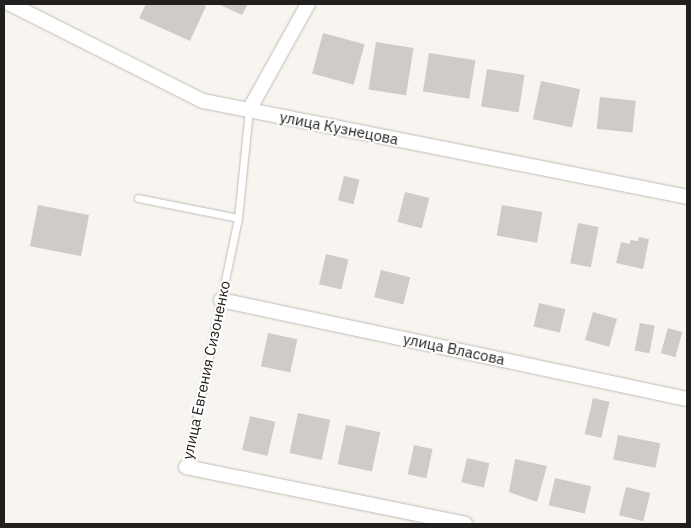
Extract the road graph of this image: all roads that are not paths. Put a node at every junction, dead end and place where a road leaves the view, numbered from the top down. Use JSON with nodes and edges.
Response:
{"nodes":[{"id":1,"x":10,"y":4,"type":"edge"},
{"id":2,"x":308,"y":4,"type":"edge"},
{"id":3,"x":249,"y":110,"type":"junction"},
{"id":4,"x":687,"y":197,"type":"edge"},
{"id":5,"x":138,"y":198,"type":"dead end"},
{"id":6,"x":238,"y":218,"type":"junction"},
{"id":7,"x":220,"y":300,"type":"junction"},
{"id":8,"x":687,"y":399,"type":"edge"},
{"id":9,"x":186,"y":467,"type":"joint"},
{"id":10,"x":464,"y":524,"type":"edge"}],
"edges":[{"from":1,"to":3,"type":"street","name":"улица Кузнецова"},
{"from":2,"to":3,"type":"street"},
{"from":3,"to":4,"type":"street","name":"улица Кузнецова"},
{"from":3,"to":6,"type":"lane","name":"улица Евгения Сизоненко"},
{"from":5,"to":6,"type":"lane"},
{"from":6,"to":7,"type":"lane","name":"улица Евгения Сизоненко"},
{"from":7,"to":8,"type":"street","name":"улица Власова"},
{"from":7,"to":9,"type":"lane","name":"улица Евгения Сизоненко"},
{"from":9,"to":10,"type":"street","name":"улица Евгения Сизоненко"}]}
